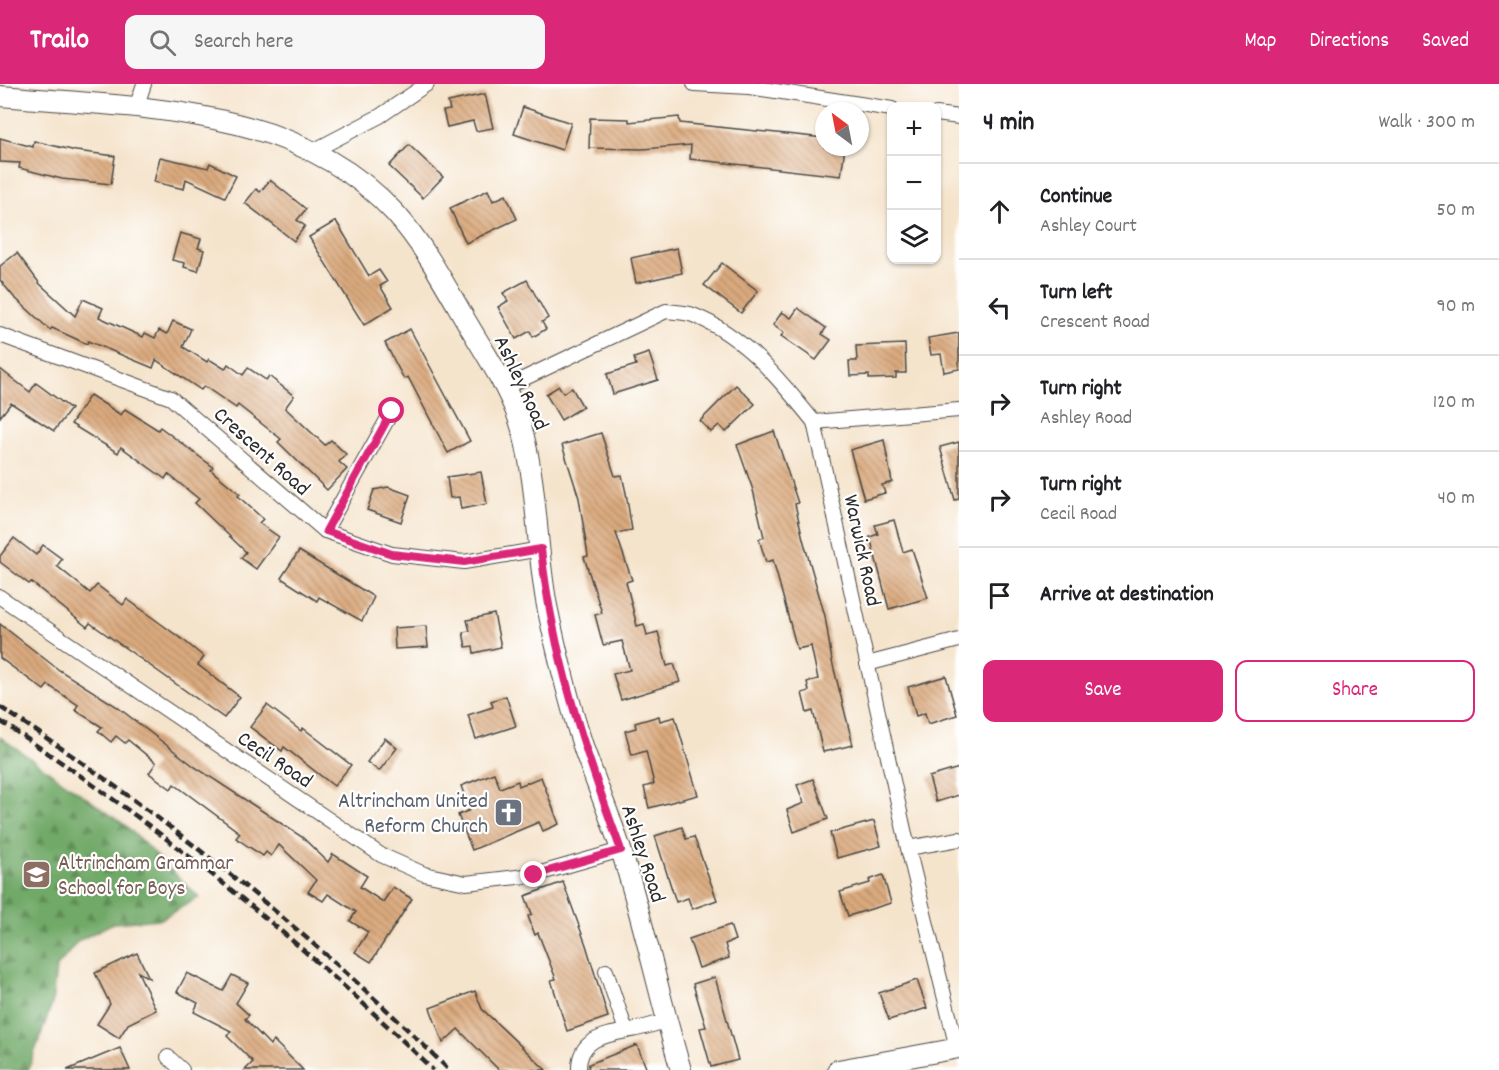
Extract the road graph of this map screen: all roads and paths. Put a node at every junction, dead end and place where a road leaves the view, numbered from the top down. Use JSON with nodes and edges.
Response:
{"nodes":[{"id":1,"x":144,"y":84,"type":"edge"},
{"id":2,"x":428,"y":84,"type":"edge"},
{"id":3,"x":694,"y":84,"type":"edge"},
{"id":4,"x":750,"y":86,"type":"edge"},
{"id":5,"x":0,"y":96,"type":"edge"},
{"id":6,"x":136,"y":108,"type":"junction"},
{"id":7,"x":887,"y":108,"type":"edge"},
{"id":8,"x":941,"y":115,"type":"edge"},
{"id":9,"x":959,"y":117,"type":"edge"},
{"id":10,"x":313,"y":151,"type":"junction"},
{"id":11,"x":0,"y":335,"type":"edge"},
{"id":12,"x":504,"y":388,"type":"junction"},
{"id":13,"x":959,"y":410,"type":"edge"},
{"id":14,"x":392,"y":411,"type":"dead end"},
{"id":15,"x":814,"y":422,"type":"junction"},
{"id":16,"x":326,"y":531,"type":"junction"},
{"id":17,"x":541,"y":549,"type":"junction"},
{"id":18,"x":0,"y":597,"type":"edge"},
{"id":19,"x":959,"y":640,"type":"edge"},
{"id":20,"x":867,"y":664,"type":"junction"},
{"id":21,"x":959,"y":839,"type":"edge"},
{"id":22,"x":908,"y":848,"type":"junction"},
{"id":23,"x":621,"y":850,"type":"junction"},
{"id":24,"x":606,"y":971,"type":"dead end"},
{"id":25,"x":668,"y":1020,"type":"junction"},
{"id":26,"x":626,"y":1031,"type":"junction"},
{"id":27,"x":958,"y":1048,"type":"edge"},
{"id":28,"x":168,"y":1057,"type":"dead end"},
{"id":29,"x":182,"y":1070,"type":"edge"},
{"id":30,"x":579,"y":1070,"type":"edge"},
{"id":31,"x":681,"y":1070,"type":"edge"},
{"id":32,"x":838,"y":1070,"type":"edge"}],
"edges":[{"from":1,"to":6,"type":"street"},
{"from":2,"to":10,"type":"street"},
{"from":3,"to":4,"type":"street"},
{"from":4,"to":7,"type":"street"},
{"from":5,"to":6,"type":"main road","name":"Ashley Road"},
{"from":6,"to":10,"type":"main road","name":"Ashley Road"},
{"from":8,"to":9,"type":"street"},
{"from":10,"to":12,"type":"main road","name":"Ashley Road"},
{"from":11,"to":16,"type":"street","name":"Crescent Road"},
{"from":12,"to":15,"type":"street","name":"Warwick Road"},
{"from":12,"to":17,"type":"main road","name":"Ashley Road"},
{"from":13,"to":15,"type":"street"},
{"from":14,"to":16,"type":"street"},
{"from":15,"to":20,"type":"street","name":"Warwick Road"},
{"from":16,"to":17,"type":"street","name":"Crescent Road"},
{"from":17,"to":23,"type":"main road","name":"Ashley Road"},
{"from":18,"to":23,"type":"street","name":"Cecil Road"},
{"from":19,"to":20,"type":"street"},
{"from":20,"to":22,"type":"street","name":"Warwick Road"},
{"from":21,"to":22,"type":"street"},
{"from":22,"to":27,"type":"street","name":"Warwick Road"},
{"from":23,"to":25,"type":"main road","name":"Ashley Road"},
{"from":24,"to":26,"type":"street"},
{"from":25,"to":26,"type":"street"},
{"from":25,"to":31,"type":"main road","name":"Ashley Road"},
{"from":26,"to":30,"type":"street"},
{"from":27,"to":32,"type":"main road"},
{"from":28,"to":29,"type":"street"}]}
